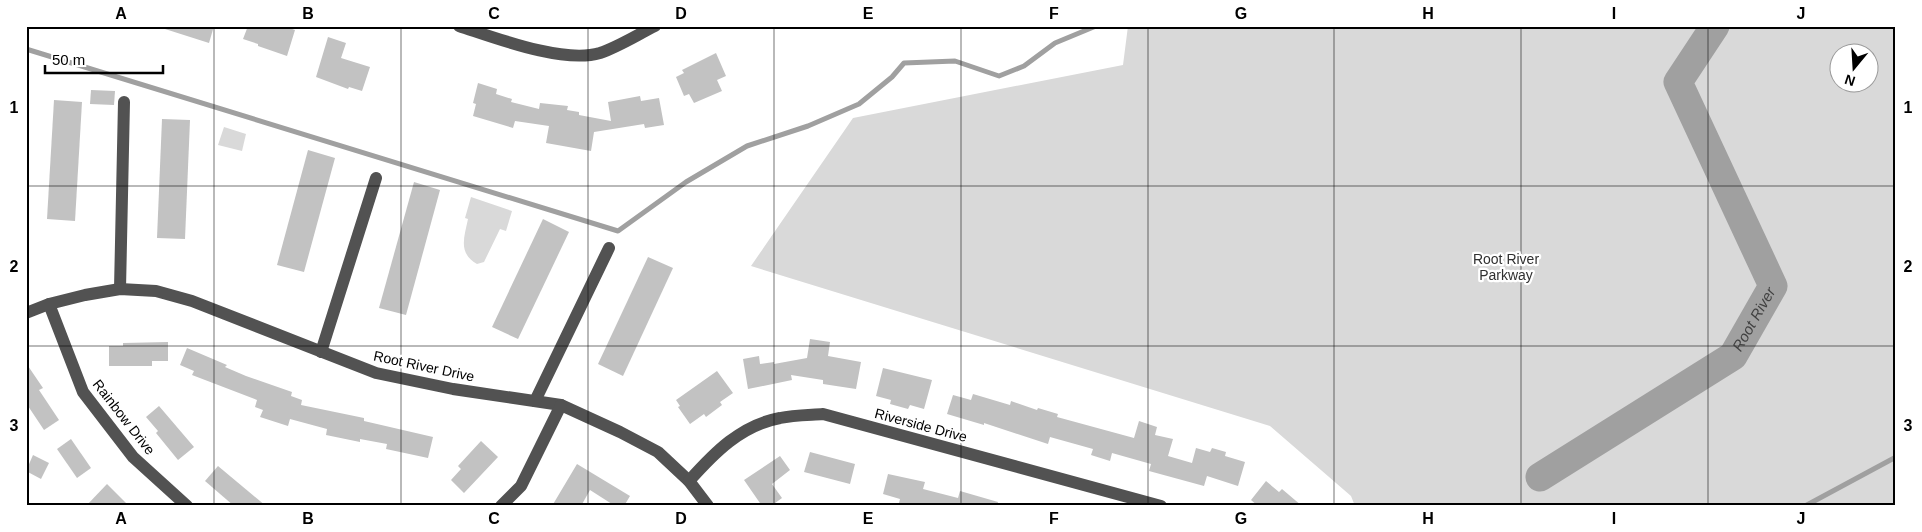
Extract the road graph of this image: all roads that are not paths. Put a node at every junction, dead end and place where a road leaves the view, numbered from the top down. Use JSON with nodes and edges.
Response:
{"nodes":[{"id":1,"x":655,"y":26,"type":"edge"},
{"id":2,"x":466,"y":27,"type":"edge"},
{"id":3,"x":124,"y":102,"type":"dead end"},
{"id":4,"x":376,"y":178,"type":"dead end"},
{"id":5,"x":609,"y":248,"type":"dead end"},
{"id":6,"x":120,"y":289,"type":"junction"},
{"id":7,"x":48,"y":304,"type":"junction"},
{"id":8,"x":26,"y":313,"type":"edge"},
{"id":9,"x":321,"y":352,"type":"junction"},
{"id":10,"x":535,"y":401,"type":"junction"},
{"id":11,"x":561,"y":405,"type":"junction"},
{"id":12,"x":689,"y":481,"type":"junction"},
{"id":13,"x":186,"y":506,"type":"edge"},
{"id":14,"x":500,"y":506,"type":"edge"},
{"id":15,"x":708,"y":506,"type":"edge"},
{"id":16,"x":1161,"y":506,"type":"edge"}],
"edges":[{"from":1,"to":2,"type":"street"},
{"from":3,"to":6,"type":"street"},
{"from":4,"to":9,"type":"street"},
{"from":5,"to":10,"type":"street"},
{"from":6,"to":7,"type":"street","name":"Root River Drive"},
{"from":6,"to":9,"type":"street","name":"Root River Drive"},
{"from":7,"to":8,"type":"street","name":"Root River Drive"},
{"from":7,"to":13,"type":"street","name":"Rainbow Drive"},
{"from":9,"to":10,"type":"street","name":"Root River Drive"},
{"from":10,"to":11,"type":"street","name":"Root River Drive"},
{"from":11,"to":12,"type":"street","name":"Root River Drive"},
{"from":11,"to":14,"type":"street"},
{"from":12,"to":15,"type":"street","name":"Root River Drive"},
{"from":12,"to":16,"type":"street","name":"Riverside Drive"}]}
